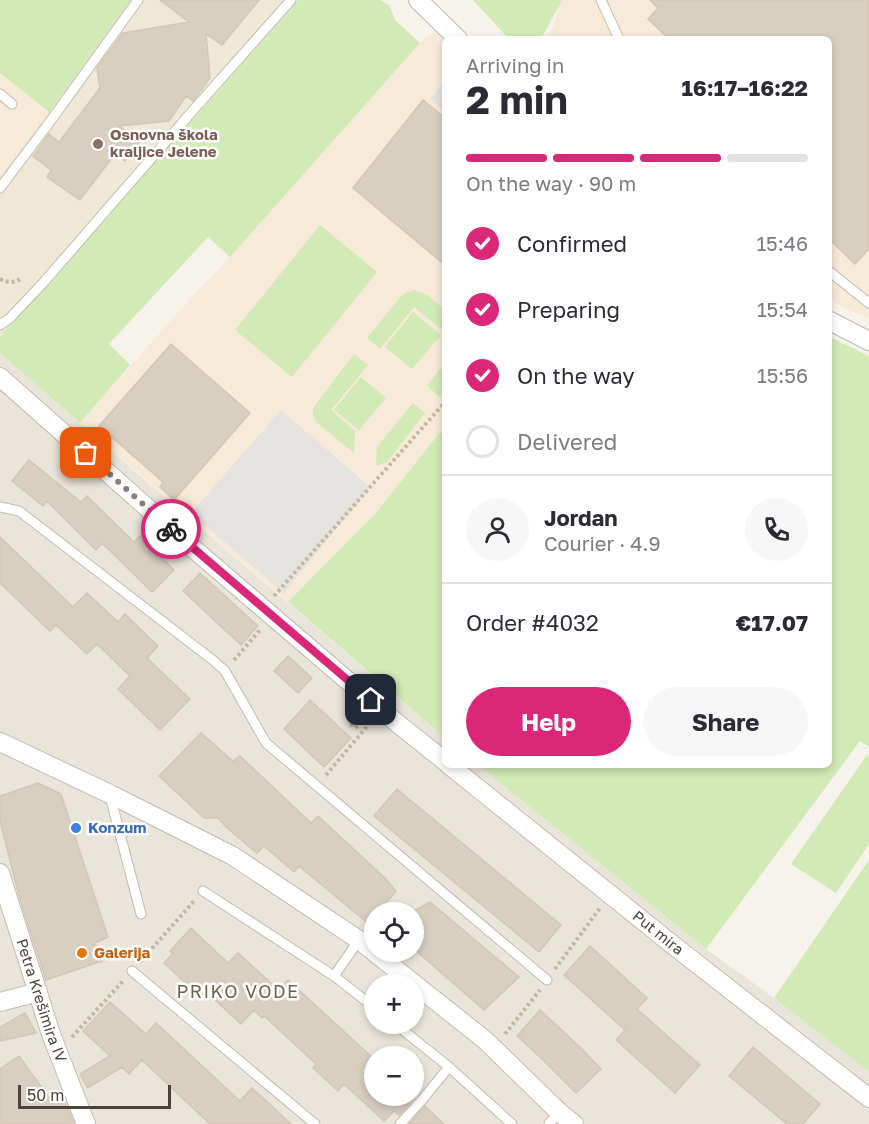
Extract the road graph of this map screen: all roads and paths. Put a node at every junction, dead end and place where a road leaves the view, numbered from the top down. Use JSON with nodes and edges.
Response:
{"nodes":[{"id":1,"x":138,"y":0,"type":"edge"},
{"id":2,"x":291,"y":0,"type":"edge"},
{"id":3,"x":418,"y":0,"type":"edge"},
{"id":4,"x":601,"y":0,"type":"edge"},
{"id":5,"x":455,"y":36,"type":"edge"},
{"id":6,"x":618,"y":36,"type":"edge"},
{"id":7,"x":0,"y":94,"type":"edge"},
{"id":8,"x":12,"y":104,"type":"dead end"},
{"id":9,"x":0,"y":188,"type":"edge"},
{"id":10,"x":832,"y":274,"type":"edge"},
{"id":11,"x":22,"y":278,"type":"dead end"},
{"id":12,"x":0,"y":279,"type":"edge"},
{"id":13,"x":869,"y":303,"type":"edge"},
{"id":14,"x":832,"y":322,"type":"edge"},
{"id":15,"x":0,"y":325,"type":"edge"},
{"id":16,"x":869,"y":341,"type":"edge"},
{"id":17,"x":0,"y":377,"type":"edge"},
{"id":18,"x":442,"y":406,"type":"edge"},
{"id":19,"x":0,"y":507,"type":"edge"},
{"id":20,"x":268,"y":612,"type":"junction"},
{"id":21,"x":225,"y":671,"type":"junction"},
{"id":22,"x":371,"y":700,"type":"junction"},
{"id":23,"x":0,"y":742,"type":"edge"},
{"id":24,"x":442,"y":759,"type":"edge"},
{"id":25,"x":453,"y":768,"type":"edge"},
{"id":26,"x":317,"y":786,"type":"junction"},
{"id":27,"x":110,"y":794,"type":"junction"},
{"id":28,"x":0,"y":873,"type":"edge"},
{"id":29,"x":203,"y":891,"type":"joint"},
{"id":30,"x":610,"y":894,"type":"junction"},
{"id":31,"x":141,"y":914,"type":"dead end"},
{"id":32,"x":359,"y":940,"type":"junction"},
{"id":33,"x":132,"y":971,"type":"junction"},
{"id":34,"x":334,"y":976,"type":"junction"},
{"id":35,"x":547,"y":980,"type":"junction"},
{"id":36,"x":38,"y":992,"type":"junction"},
{"id":37,"x":364,"y":999,"type":"edge"},
{"id":38,"x":0,"y":1002,"type":"edge"},
{"id":39,"x":408,"y":1034,"type":"edge"},
{"id":40,"x":493,"y":1048,"type":"junction"},
{"id":41,"x":58,"y":1052,"type":"junction"},
{"id":42,"x":449,"y":1067,"type":"junction"},
{"id":43,"x":869,"y":1098,"type":"edge"},
{"id":44,"x":554,"y":1118,"type":"edge"},
{"id":45,"x":86,"y":1124,"type":"edge"},
{"id":46,"x":315,"y":1124,"type":"edge"},
{"id":47,"x":400,"y":1124,"type":"edge"},
{"id":48,"x":512,"y":1124,"type":"edge"},
{"id":49,"x":574,"y":1124,"type":"edge"}],
"edges":[{"from":1,"to":9,"type":"lane"},
{"from":2,"to":15,"type":"lane"},
{"from":3,"to":5,"type":"street"},
{"from":4,"to":6,"type":"lane"},
{"from":7,"to":8,"type":"lane"},
{"from":10,"to":13,"type":"lane"},
{"from":11,"to":12,"type":"path"},
{"from":14,"to":16,"type":"street"},
{"from":17,"to":20,"type":"street"},
{"from":18,"to":20,"type":"path"},
{"from":19,"to":21,"type":"lane"},
{"from":20,"to":21,"type":"path"},
{"from":20,"to":22,"type":"street"},
{"from":21,"to":26,"type":"lane"},
{"from":22,"to":24,"type":"street"},
{"from":22,"to":26,"type":"path"},
{"from":23,"to":27,"type":"street"},
{"from":25,"to":30,"type":"street","name":"Put mira"},
{"from":26,"to":35,"type":"lane"},
{"from":27,"to":31,"type":"lane"},
{"from":27,"to":32,"type":"street"},
{"from":28,"to":36,"type":"street","name":"Petra Krešimira IV"},
{"from":29,"to":33,"type":"path"},
{"from":29,"to":34,"type":"lane"},
{"from":30,"to":35,"type":"path"},
{"from":30,"to":43,"type":"street","name":"Put mira"},
{"from":32,"to":34,"type":"lane"},
{"from":32,"to":40,"type":"street"},
{"from":33,"to":41,"type":"path"},
{"from":33,"to":46,"type":"lane"},
{"from":34,"to":37,"type":"lane"},
{"from":35,"to":40,"type":"path"},
{"from":36,"to":38,"type":"street"},
{"from":36,"to":41,"type":"street","name":"Petra Krešimira IV"},
{"from":39,"to":42,"type":"lane"},
{"from":40,"to":44,"type":"street"},
{"from":41,"to":45,"type":"street","name":"Petra Krešimira IV"},
{"from":42,"to":47,"type":"lane"},
{"from":42,"to":48,"type":"lane"},
{"from":44,"to":49,"type":"street"}]}
